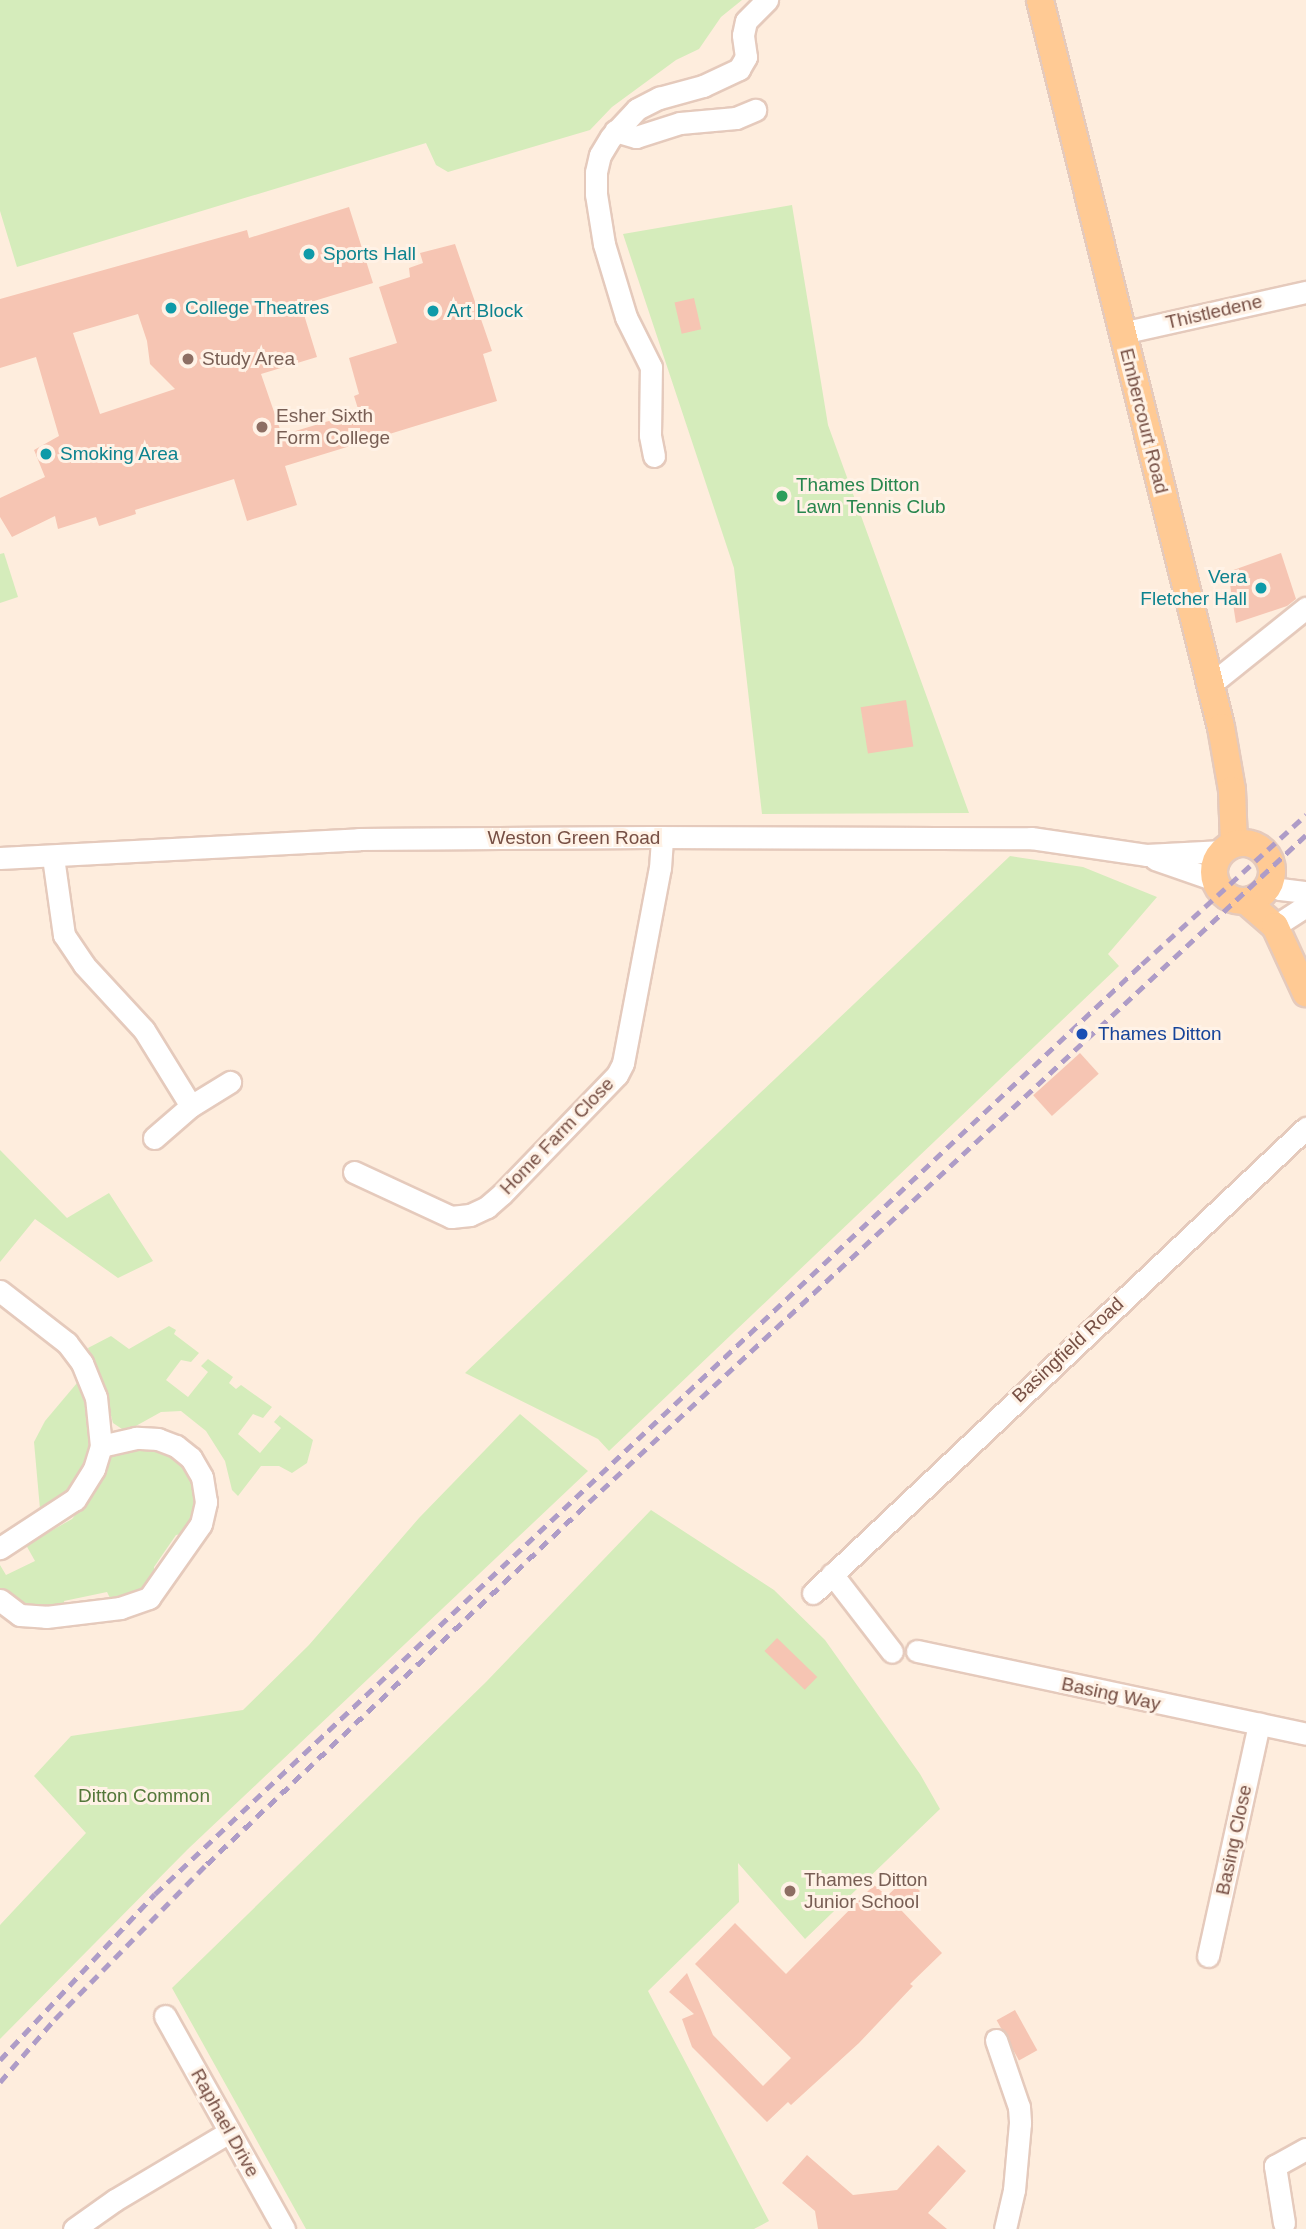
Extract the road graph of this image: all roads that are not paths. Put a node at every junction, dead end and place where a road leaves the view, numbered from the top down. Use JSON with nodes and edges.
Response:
{"nodes":[{"id":1,"x":767,"y":0,"type":"edge"},
{"id":2,"x":1040,"y":0,"type":"edge"},
{"id":3,"x":755,"y":110,"type":"dead end"},
{"id":4,"x":615,"y":131,"type":"junction"},
{"id":5,"x":1306,"y":292,"type":"edge"},
{"id":6,"x":1122,"y":333,"type":"junction"},
{"id":7,"x":654,"y":456,"type":"dead end"},
{"id":8,"x":1306,"y":608,"type":"edge"},
{"id":9,"x":1211,"y":684,"type":"junction"},
{"id":10,"x":662,"y":837,"type":"junction"},
{"id":11,"x":1228,"y":848,"type":"junction"},
{"id":12,"x":1146,"y":855,"type":"junction"},
{"id":13,"x":53,"y":857,"type":"junction"},
{"id":14,"x":0,"y":858,"type":"edge"},
{"id":15,"x":1215,"y":880,"type":"junction"},
{"id":16,"x":1261,"y":892,"type":"junction"},
{"id":17,"x":1306,"y":892,"type":"edge"},
{"id":18,"x":1306,"y":906,"type":"edge"},
{"id":19,"x":1275,"y":926,"type":"junction"},
{"id":20,"x":1306,"y":993,"type":"edge"},
{"id":21,"x":230,"y":1082,"type":"dead end"},
{"id":22,"x":191,"y":1106,"type":"junction"},
{"id":23,"x":1306,"y":1128,"type":"edge"},
{"id":24,"x":154,"y":1139,"type":"dead end"},
{"id":25,"x":354,"y":1172,"type":"dead end"},
{"id":26,"x":0,"y":1291,"type":"edge"},
{"id":27,"x":102,"y":1446,"type":"junction"},
{"id":28,"x":0,"y":1548,"type":"edge"},
{"id":29,"x":832,"y":1574,"type":"junction"},
{"id":30,"x":813,"y":1593,"type":"dead end"},
{"id":31,"x":0,"y":1600,"type":"edge"},
{"id":32,"x":892,"y":1651,"type":"dead end"},
{"id":33,"x":917,"y":1651,"type":"dead end"},
{"id":34,"x":1259,"y":1724,"type":"junction"},
{"id":35,"x":1306,"y":1734,"type":"edge"},
{"id":36,"x":1208,"y":1956,"type":"dead end"},
{"id":37,"x":165,"y":2016,"type":"dead end"},
{"id":38,"x":996,"y":2040,"type":"dead end"},
{"id":39,"x":229,"y":2132,"type":"junction"},
{"id":40,"x":1306,"y":2149,"type":"edge"},
{"id":41,"x":1284,"y":2223,"type":"dead end"},
{"id":42,"x":74,"y":2229,"type":"edge"},
{"id":43,"x":284,"y":2229,"type":"edge"},
{"id":44,"x":1004,"y":2229,"type":"edge"}],
"edges":[{"from":1,"to":4,"type":"street"},
{"from":2,"to":6,"type":"main road","name":"Embercourt Road"},
{"from":3,"to":4,"type":"street"},
{"from":4,"to":7,"type":"street"},
{"from":5,"to":6,"type":"street","name":"Thistledene"},
{"from":6,"to":9,"type":"main road","name":"Embercourt Road"},
{"from":8,"to":9,"type":"street"},
{"from":9,"to":11,"type":"main road","name":"Embercourt Road"},
{"from":10,"to":12,"type":"street","name":"Weston Green Road"},
{"from":10,"to":13,"type":"street","name":"Weston Green Road"},
{"from":10,"to":25,"type":"street","name":"Home Farm Close"},
{"from":11,"to":12,"type":"street","name":"Weston Green Road"},
{"from":11,"to":15,"type":"main road"},
{"from":11,"to":16,"type":"main road"},
{"from":12,"to":15,"type":"street","name":"Weston Green Road"},
{"from":13,"to":14,"type":"street","name":"Weston Green Road"},
{"from":13,"to":22,"type":"street"},
{"from":15,"to":16,"type":"main road"},
{"from":16,"to":17,"type":"street"},
{"from":16,"to":19,"type":"main road"},
{"from":18,"to":19,"type":"street"},
{"from":19,"to":20,"type":"main road"},
{"from":21,"to":22,"type":"street"},
{"from":22,"to":24,"type":"street"},
{"from":23,"to":29,"type":"street","name":"Basingfield Road"},
{"from":26,"to":27,"type":"street"},
{"from":27,"to":28,"type":"street"},
{"from":27,"to":31,"type":"street"},
{"from":29,"to":30,"type":"street","name":"Basingfield Road"},
{"from":29,"to":32,"type":"street"},
{"from":33,"to":34,"type":"street","name":"Basing Way"},
{"from":34,"to":35,"type":"street","name":"Basing Way"},
{"from":34,"to":36,"type":"street","name":"Basing Close"},
{"from":37,"to":39,"type":"street","name":"Raphael Drive"},
{"from":38,"to":44,"type":"street"},
{"from":39,"to":42,"type":"street"},
{"from":39,"to":43,"type":"street","name":"Raphael Drive"},
{"from":40,"to":41,"type":"street"}]}
